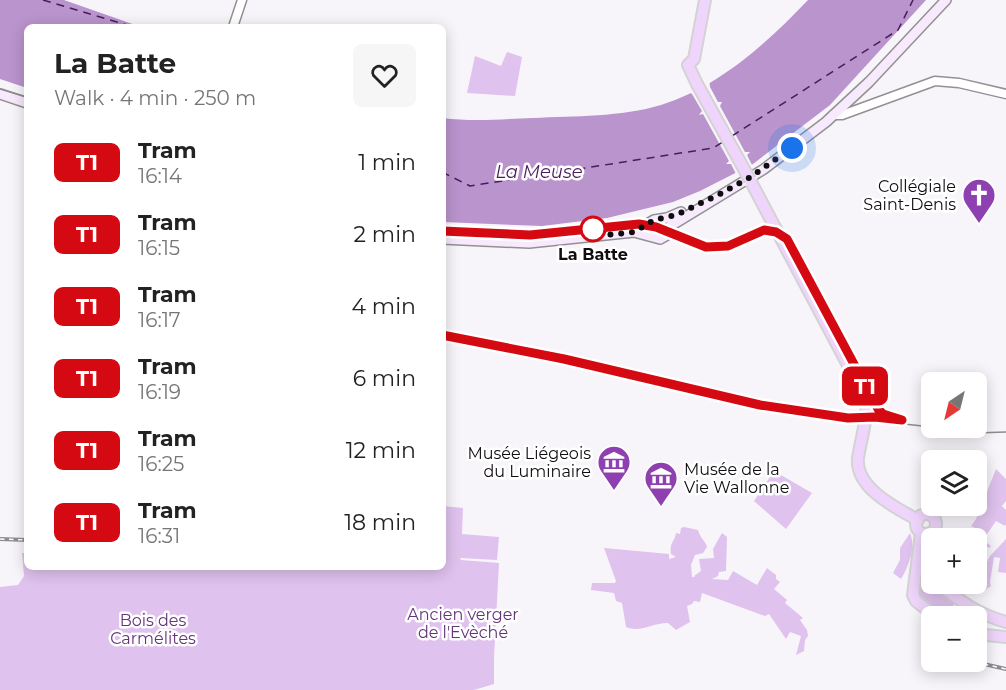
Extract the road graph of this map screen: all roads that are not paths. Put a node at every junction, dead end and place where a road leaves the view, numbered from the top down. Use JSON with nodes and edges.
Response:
{"nodes":[{"id":1,"x":242,"y":0,"type":"edge"},
{"id":2,"x":705,"y":0,"type":"edge"},
{"id":3,"x":946,"y":0,"type":"edge"},
{"id":4,"x":234,"y":24,"type":"edge"},
{"id":5,"x":0,"y":94,"type":"edge"},
{"id":6,"x":1006,"y":94,"type":"edge"},
{"id":7,"x":24,"y":102,"type":"edge"},
{"id":8,"x":833,"y":116,"type":"junction"},
{"id":9,"x":751,"y":181,"type":"junction"},
{"id":10,"x":666,"y":223,"type":"junction"},
{"id":11,"x":650,"y":224,"type":"junction"},
{"id":12,"x":634,"y":232,"type":"junction"},
{"id":13,"x":652,"y":236,"type":"junction"},
{"id":14,"x":446,"y":239,"type":"edge"},
{"id":15,"x":918,"y":520,"type":"junction"},
{"id":16,"x":933,"y":528,"type":"edge"},
{"id":17,"x":921,"y":530,"type":"edge"},
{"id":18,"x":921,"y":555,"type":"edge"},
{"id":19,"x":921,"y":581,"type":"edge"},
{"id":20,"x":914,"y":586,"type":"junction"},
{"id":21,"x":952,"y":594,"type":"edge"},
{"id":22,"x":964,"y":603,"type":"junction"},
{"id":23,"x":922,"y":606,"type":"edge"},
{"id":24,"x":965,"y":606,"type":"edge"},
{"id":25,"x":1006,"y":622,"type":"edge"},
{"id":26,"x":987,"y":635,"type":"edge"},
{"id":27,"x":1006,"y":637,"type":"edge"}],
"edges":[{"from":1,"to":4,"type":"street"},
{"from":2,"to":9,"type":"main road","bridge":true},
{"from":3,"to":8,"type":"main road"},
{"from":5,"to":7,"type":"main road"},
{"from":6,"to":8,"type":"street"},
{"from":8,"to":9,"type":"main road"},
{"from":9,"to":10,"type":"main road"},
{"from":9,"to":15,"type":"main road"},
{"from":10,"to":11,"type":"main road"},
{"from":10,"to":13,"type":"main road"},
{"from":11,"to":12,"type":"main road"},
{"from":11,"to":13,"type":"main road"},
{"from":12,"to":13,"type":"main road"},
{"from":12,"to":14,"type":"main road"},
{"from":15,"to":16,"type":"main road"},
{"from":15,"to":17,"type":"main road"},
{"from":18,"to":20,"type":"main road"},
{"from":19,"to":20,"type":"main road"},
{"from":20,"to":23,"type":"main road"},
{"from":21,"to":22,"type":"main road"},
{"from":22,"to":24,"type":"main road"},
{"from":22,"to":25,"type":"main road"},
{"from":26,"to":27,"type":"main road"}]}
